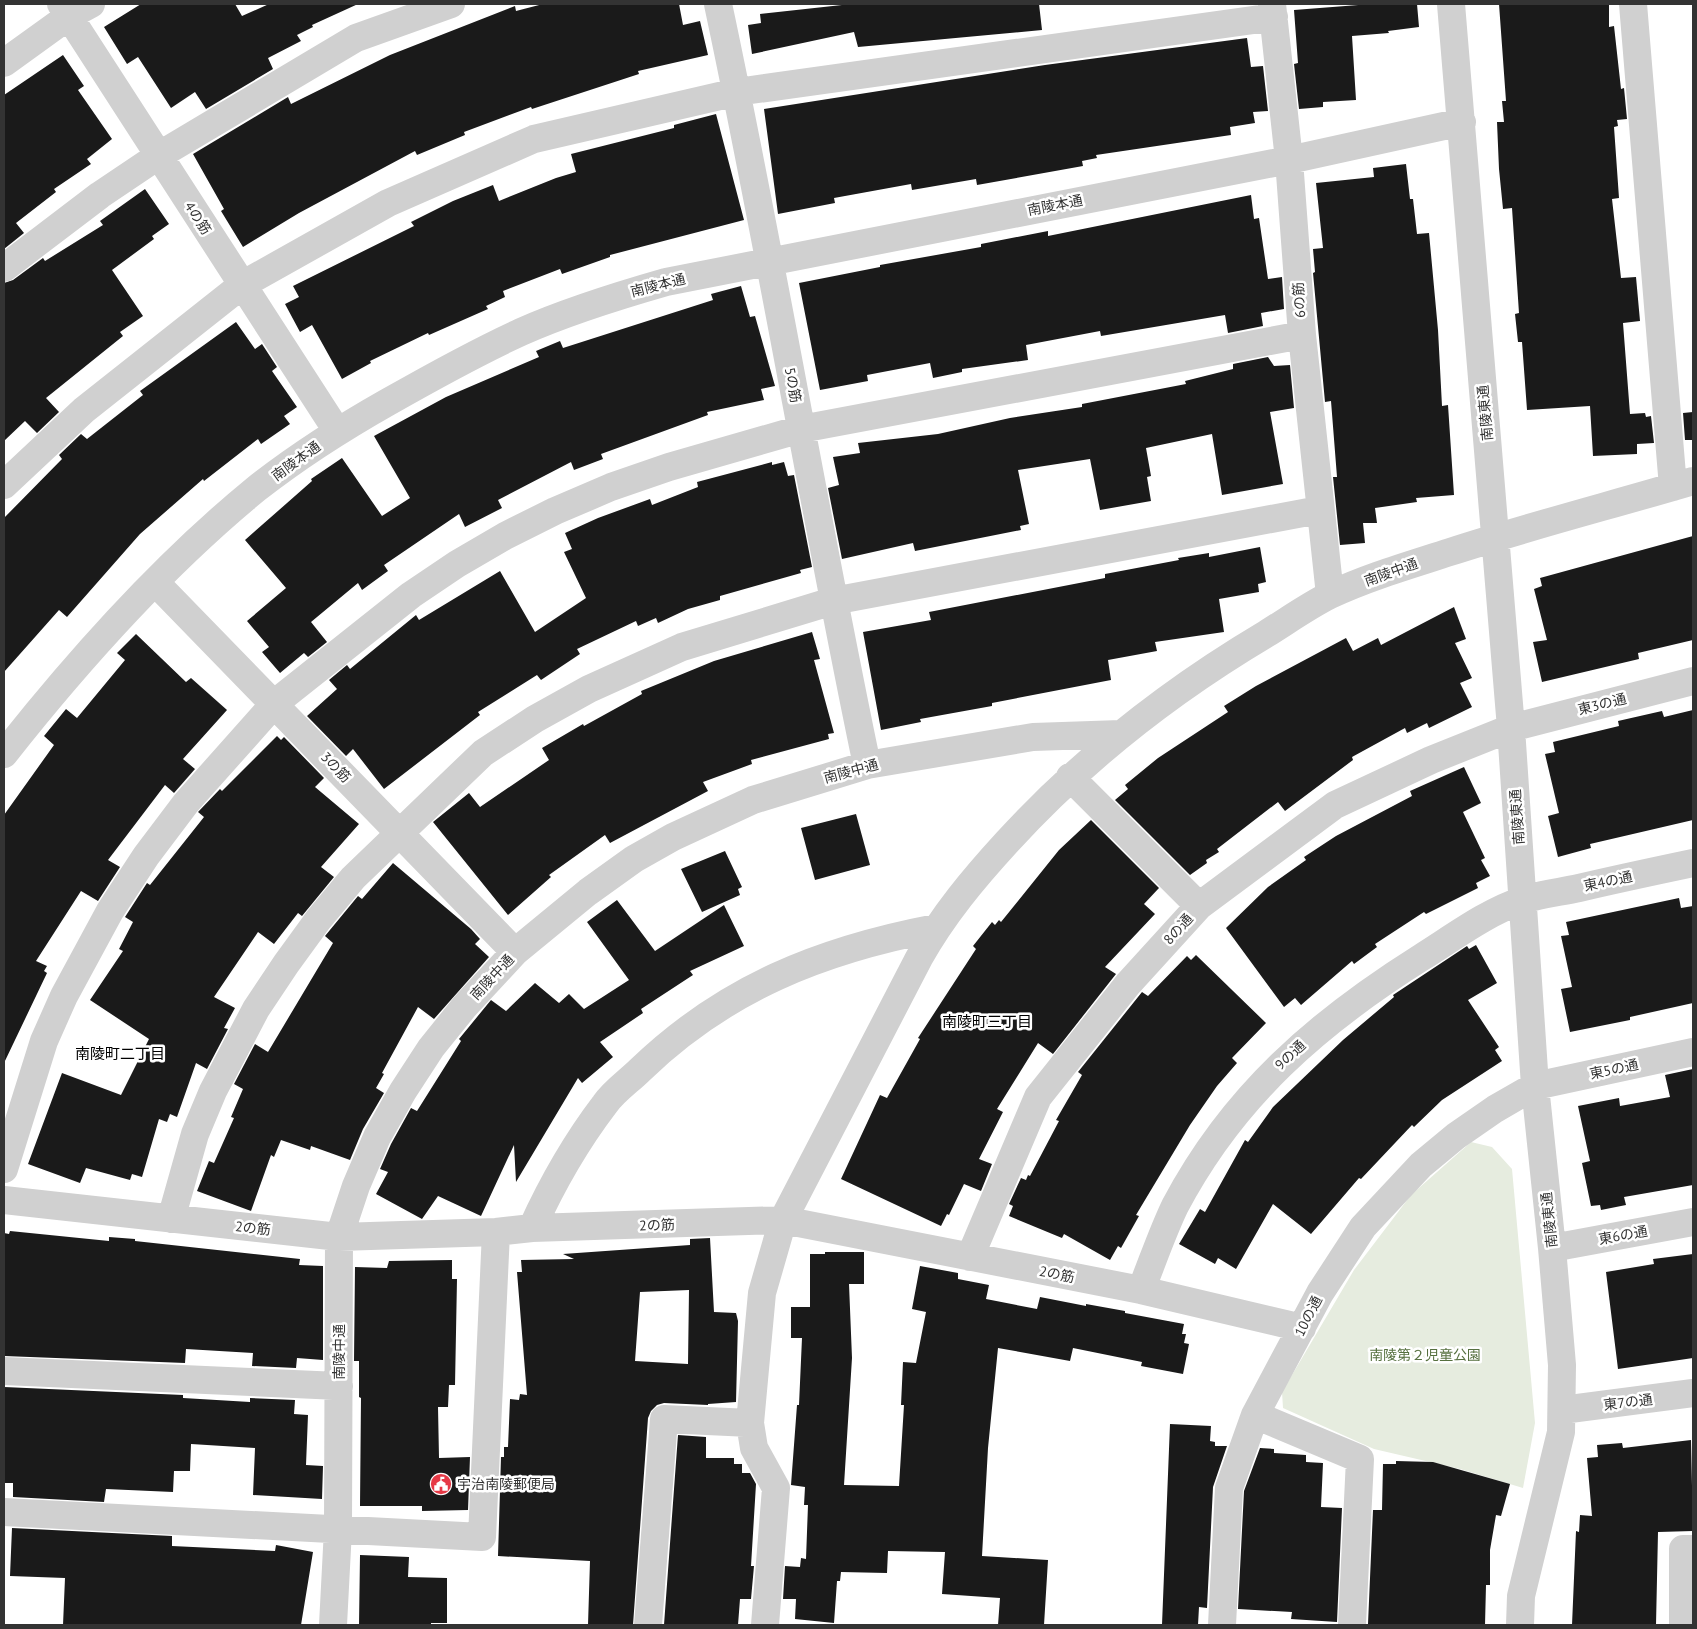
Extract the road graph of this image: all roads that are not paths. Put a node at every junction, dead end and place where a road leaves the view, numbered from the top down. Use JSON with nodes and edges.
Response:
{"nodes":[{"id":1,"x":451,"y":4,"type":"edge"},
{"id":2,"x":718,"y":4,"type":"edge"},
{"id":3,"x":1451,"y":4,"type":"edge"},
{"id":4,"x":1633,"y":4,"type":"edge"},
{"id":5,"x":74,"y":8,"type":"edge"},
{"id":6,"x":1273,"y":10,"type":"edge"},
{"id":7,"x":4,"y":63,"type":"edge"},
{"id":8,"x":737,"y":92,"type":"junction"},
{"id":9,"x":1462,"y":122,"type":"junction"},
{"id":10,"x":158,"y":156,"type":"junction"},
{"id":11,"x":1289,"y":160,"type":"junction"},
{"id":12,"x":770,"y":260,"type":"junction"},
{"id":13,"x":4,"y":268,"type":"edge"},
{"id":14,"x":242,"y":285,"type":"junction"},
{"id":15,"x":1302,"y":335,"type":"junction"},
{"id":16,"x":801,"y":429,"type":"junction"},
{"id":17,"x":337,"y":431,"type":"junction"},
{"id":18,"x":1683,"y":484,"type":"edge"},
{"id":19,"x":4,"y":485,"type":"edge"},
{"id":20,"x":1319,"y":510,"type":"junction"},
{"id":21,"x":1495,"y":536,"type":"junction"},
{"id":22,"x":155,"y":582,"type":"junction"},
{"id":23,"x":1330,"y":595,"type":"junction"},
{"id":24,"x":833,"y":601,"type":"junction"},
{"id":25,"x":1693,"y":681,"type":"edge"},
{"id":26,"x":274,"y":702,"type":"junction"},
{"id":27,"x":1510,"y":728,"type":"junction"},
{"id":28,"x":1121,"y":734,"type":"junction"},
{"id":29,"x":4,"y":754,"type":"edge"},
{"id":30,"x":867,"y":765,"type":"junction"},
{"id":31,"x":1070,"y":777,"type":"junction"},
{"id":32,"x":400,"y":834,"type":"junction"},
{"id":33,"x":1693,"y":862,"type":"edge"},
{"id":34,"x":1523,"y":900,"type":"junction"},
{"id":35,"x":1199,"y":906,"type":"junction"},
{"id":36,"x":936,"y":928,"type":"junction"},
{"id":37,"x":515,"y":952,"type":"junction"},
{"id":38,"x":1693,"y":1052,"type":"edge"},
{"id":39,"x":1534,"y":1086,"type":"junction"},
{"id":40,"x":4,"y":1169,"type":"edge"},
{"id":41,"x":4,"y":1200,"type":"edge"},
{"id":42,"x":171,"y":1219,"type":"junction"},
{"id":43,"x":782,"y":1220,"type":"junction"},
{"id":44,"x":1693,"y":1222,"type":"edge"},
{"id":45,"x":532,"y":1228,"type":"junction"},
{"id":46,"x":496,"y":1232,"type":"junction"},
{"id":47,"x":339,"y":1237,"type":"junction"},
{"id":48,"x":1552,"y":1248,"type":"junction"},
{"id":49,"x":970,"y":1257,"type":"junction"},
{"id":50,"x":1141,"y":1290,"type":"junction"},
{"id":51,"x":1302,"y":1328,"type":"junction"},
{"id":52,"x":4,"y":1371,"type":"edge"},
{"id":53,"x":339,"y":1386,"type":"junction"},
{"id":54,"x":1693,"y":1393,"type":"edge"},
{"id":55,"x":1562,"y":1410,"type":"junction"},
{"id":56,"x":1255,"y":1415,"type":"junction"},
{"id":57,"x":750,"y":1424,"type":"junction"},
{"id":58,"x":4,"y":1512,"type":"edge"},
{"id":59,"x":338,"y":1529,"type":"junction"},
{"id":60,"x":1693,"y":1549,"type":"edge"},
{"id":61,"x":333,"y":1625,"type":"edge"},
{"id":62,"x":648,"y":1625,"type":"edge"},
{"id":63,"x":766,"y":1625,"type":"edge"},
{"id":64,"x":1222,"y":1625,"type":"edge"},
{"id":65,"x":1352,"y":1625,"type":"edge"},
{"id":66,"x":1520,"y":1625,"type":"edge"},
{"id":67,"x":1683,"y":1625,"type":"edge"}],
"edges":[{"from":1,"to":10,"type":"street"},
{"from":2,"to":8,"type":"street","name":"5の筋"},
{"from":3,"to":9,"type":"street","name":"南陵東通"},
{"from":4,"to":18,"type":"street"},
{"from":5,"to":7,"type":"street"},
{"from":5,"to":10,"type":"street","name":"4の筋"},
{"from":6,"to":8,"type":"street"},
{"from":6,"to":11,"type":"street","name":"6の筋"},
{"from":8,"to":12,"type":"street","name":"5の筋"},
{"from":8,"to":14,"type":"street"},
{"from":9,"to":11,"type":"street","name":"南陵本通"},
{"from":9,"to":21,"type":"street","name":"南陵東通"},
{"from":10,"to":13,"type":"street"},
{"from":10,"to":14,"type":"street","name":"4の筋"},
{"from":11,"to":12,"type":"street","name":"南陵本通"},
{"from":11,"to":15,"type":"street","name":"6の筋"},
{"from":12,"to":16,"type":"street","name":"5の筋"},
{"from":12,"to":17,"type":"street","name":"南陵本通"},
{"from":14,"to":17,"type":"street","name":"4の筋"},
{"from":14,"to":19,"type":"street"},
{"from":15,"to":16,"type":"street"},
{"from":15,"to":20,"type":"street","name":"6の筋"},
{"from":16,"to":24,"type":"street","name":"5の筋"},
{"from":16,"to":26,"type":"street"},
{"from":17,"to":22,"type":"street","name":"南陵本通"},
{"from":18,"to":21,"type":"street","name":"南陵中通"},
{"from":20,"to":23,"type":"street","name":"6の筋"},
{"from":20,"to":24,"type":"street"},
{"from":21,"to":23,"type":"street","name":"南陵中通"},
{"from":21,"to":27,"type":"street","name":"南陵東通"},
{"from":22,"to":26,"type":"street","name":"3の筋"},
{"from":22,"to":29,"type":"street","name":"南陵本通"},
{"from":23,"to":28,"type":"street","name":"南陵中通"},
{"from":24,"to":30,"type":"street","name":"5の筋"},
{"from":24,"to":32,"type":"street"},
{"from":25,"to":27,"type":"street","name":"東3の通"},
{"from":26,"to":32,"type":"street","name":"3の筋"},
{"from":26,"to":40,"type":"street"},
{"from":27,"to":34,"type":"street","name":"南陵東通"},
{"from":27,"to":35,"type":"street","name":"8の通"},
{"from":28,"to":30,"type":"street","name":"南陵中通"},
{"from":28,"to":31,"type":"street","name":"南陵中通"},
{"from":30,"to":37,"type":"street","name":"南陵中通"},
{"from":31,"to":35,"type":"street"},
{"from":31,"to":36,"type":"street","name":"南陵中通"},
{"from":32,"to":37,"type":"street","name":"3の筋"},
{"from":32,"to":42,"type":"street"},
{"from":33,"to":34,"type":"street","name":"東4の通"},
{"from":34,"to":39,"type":"street","name":"南陵東通"},
{"from":34,"to":50,"type":"street","name":"9の通"},
{"from":35,"to":49,"type":"street","name":"8の通"},
{"from":36,"to":43,"type":"street","name":"南陵中通"},
{"from":36,"to":45,"type":"street"},
{"from":37,"to":47,"type":"street","name":"南陵中通"},
{"from":38,"to":39,"type":"street","name":"東5の通"},
{"from":39,"to":48,"type":"street","name":"南陵東通"},
{"from":39,"to":51,"type":"street","name":"10の通"},
{"from":41,"to":42,"type":"street","name":"2の筋"},
{"from":42,"to":47,"type":"street","name":"2の筋"},
{"from":43,"to":45,"type":"street","name":"2の筋"},
{"from":43,"to":49,"type":"street","name":"2の筋"},
{"from":43,"to":57,"type":"street","name":"南陵中通"},
{"from":44,"to":48,"type":"street","name":"東6の通"},
{"from":45,"to":46,"type":"street","name":"2の筋"},
{"from":46,"to":47,"type":"street","name":"2の筋"},
{"from":46,"to":59,"type":"street"},
{"from":47,"to":53,"type":"street","name":"南陵中通"},
{"from":48,"to":55,"type":"street","name":"南陵東通"},
{"from":49,"to":50,"type":"street","name":"2の筋"},
{"from":50,"to":51,"type":"street","name":"2の筋"},
{"from":51,"to":56,"type":"street","name":"10の通"},
{"from":52,"to":53,"type":"street"},
{"from":53,"to":59,"type":"street","name":"南陵中通"},
{"from":54,"to":55,"type":"street","name":"東7の通"},
{"from":55,"to":66,"type":"street","name":"南陵東通"},
{"from":56,"to":64,"type":"street","name":"10の通"},
{"from":56,"to":65,"type":"street"},
{"from":57,"to":62,"type":"street"},
{"from":57,"to":63,"type":"street","name":"南陵中通"},
{"from":58,"to":59,"type":"street"},
{"from":59,"to":61,"type":"street","name":"南陵中通"},
{"from":60,"to":67,"type":"street"}]}
